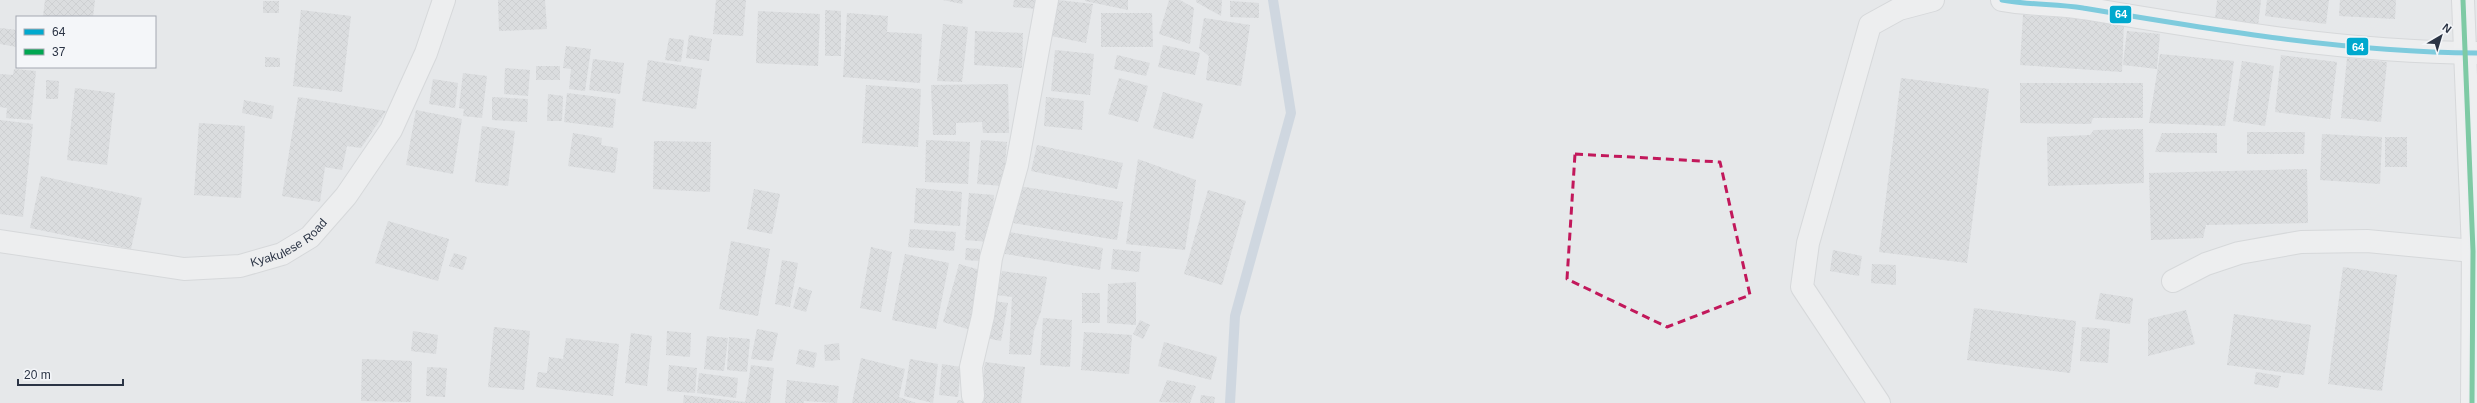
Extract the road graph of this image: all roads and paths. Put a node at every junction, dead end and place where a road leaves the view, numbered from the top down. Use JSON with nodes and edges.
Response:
{"nodes":[{"id":1,"x":444,"y":0,"type":"edge"},
{"id":2,"x":1046,"y":0,"type":"edge"},
{"id":3,"x":1933,"y":0,"type":"edge"},
{"id":4,"x":2002,"y":0,"type":"edge"},
{"id":5,"x":2464,"y":0,"type":"edge"},
{"id":6,"x":2470,"y":53,"type":"edge"},
{"id":7,"x":0,"y":241,"type":"edge"},
{"id":8,"x":2473,"y":251,"type":"junction"},
{"id":9,"x":2173,"y":281,"type":"dead end"},
{"id":10,"x":973,"y":396,"type":"dead end"},
{"id":11,"x":1879,"y":403,"type":"edge"},
{"id":12,"x":2472,"y":403,"type":"edge"}],
"edges":[{"from":1,"to":7,"type":"street","name":"Kyakulese Road"},
{"from":2,"to":10,"type":"street"},
{"from":3,"to":11,"type":"street"},
{"from":4,"to":6,"type":"street"},
{"from":5,"to":6,"type":"main road"},
{"from":6,"to":8,"type":"main road"},
{"from":8,"to":9,"type":"street"},
{"from":8,"to":12,"type":"main road"}]}
